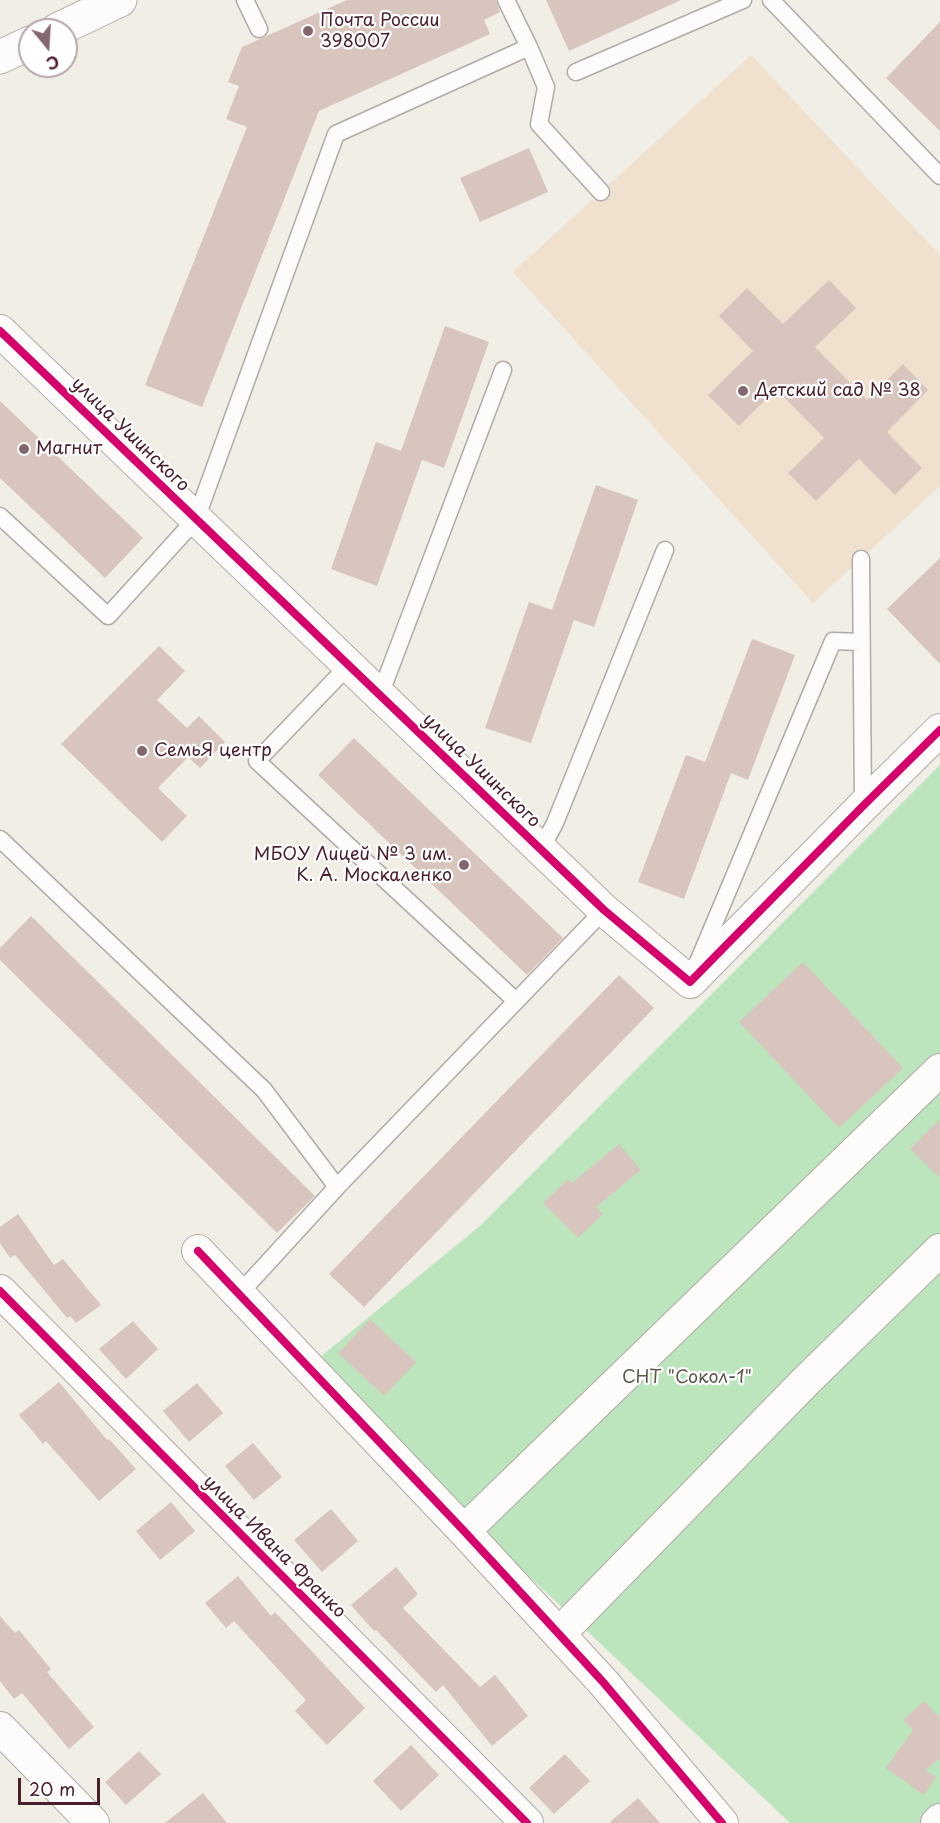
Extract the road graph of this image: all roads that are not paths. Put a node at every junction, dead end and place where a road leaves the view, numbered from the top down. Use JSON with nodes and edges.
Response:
{"nodes":[{"id":1,"x":120,"y":0,"type":"edge"},
{"id":2,"x":245,"y":0,"type":"edge"},
{"id":3,"x":506,"y":0,"type":"edge"},
{"id":4,"x":743,"y":0,"type":"edge"},
{"id":5,"x":771,"y":0,"type":"edge"},
{"id":6,"x":78,"y":20,"type":"edge"},
{"id":7,"x":259,"y":29,"type":"dead end"},
{"id":8,"x":529,"y":47,"type":"junction"},
{"id":9,"x":18,"y":49,"type":"edge"},
{"id":10,"x":0,"y":57,"type":"edge"},
{"id":11,"x":576,"y":72,"type":"dead end"},
{"id":12,"x":940,"y":176,"type":"edge"},
{"id":13,"x":601,"y":192,"type":"dead end"},
{"id":14,"x":0,"y":331,"type":"edge"},
{"id":15,"x":503,"y":370,"type":"dead end"},
{"id":16,"x":0,"y":516,"type":"edge"},
{"id":17,"x":196,"y":519,"type":"junction"},
{"id":18,"x":665,"y":550,"type":"dead end"},
{"id":19,"x":861,"y":559,"type":"dead end"},
{"id":20,"x":861,"y":642,"type":"junction"},
{"id":21,"x":349,"y":665,"type":"junction"},
{"id":22,"x":380,"y":695,"type":"junction"},
{"id":23,"x":940,"y":730,"type":"edge"},
{"id":24,"x":863,"y":806,"type":"junction"},
{"id":25,"x":0,"y":839,"type":"edge"},
{"id":26,"x":541,"y":849,"type":"junction"},
{"id":27,"x":604,"y":910,"type":"junction"},
{"id":28,"x":690,"y":982,"type":"junction"},
{"id":29,"x":516,"y":1002,"type":"junction"},
{"id":30,"x":940,"y":1070,"type":"edge"},
{"id":31,"x":337,"y":1187,"type":"junction"},
{"id":32,"x":940,"y":1250,"type":"edge"},
{"id":33,"x":198,"y":1251,"type":"dead end"},
{"id":34,"x":0,"y":1292,"type":"edge"},
{"id":35,"x":239,"y":1294,"type":"junction"},
{"id":36,"x":464,"y":1531,"type":"junction"},
{"id":37,"x":560,"y":1634,"type":"junction"},
{"id":38,"x":5,"y":1744,"type":"edge"},
{"id":39,"x":93,"y":1823,"type":"edge"},
{"id":40,"x":527,"y":1823,"type":"edge"},
{"id":41,"x":722,"y":1823,"type":"edge"}],
"edges":[{"from":1,"to":6,"type":"street"},
{"from":2,"to":7,"type":"lane"},
{"from":3,"to":8,"type":"lane"},
{"from":4,"to":11,"type":"lane"},
{"from":5,"to":12,"type":"lane"},
{"from":8,"to":13,"type":"lane"},
{"from":8,"to":17,"type":"lane"},
{"from":9,"to":10,"type":"street"},
{"from":14,"to":17,"type":"street","name":"улица Ушинского"},
{"from":15,"to":22,"type":"lane"},
{"from":16,"to":17,"type":"lane"},
{"from":17,"to":21,"type":"street","name":"улица Ушинского"},
{"from":18,"to":26,"type":"lane"},
{"from":19,"to":20,"type":"lane"},
{"from":20,"to":24,"type":"lane"},
{"from":20,"to":28,"type":"lane"},
{"from":21,"to":22,"type":"street","name":"улица Ушинского"},
{"from":21,"to":29,"type":"lane"},
{"from":22,"to":26,"type":"street","name":"улица Ушинского"},
{"from":23,"to":24,"type":"street"},
{"from":24,"to":28,"type":"street"},
{"from":25,"to":31,"type":"lane"},
{"from":26,"to":27,"type":"street","name":"улица Ушинского"},
{"from":27,"to":28,"type":"street","name":"улица Ушинского"},
{"from":27,"to":29,"type":"lane"},
{"from":29,"to":31,"type":"lane"},
{"from":30,"to":36,"type":"street"},
{"from":31,"to":35,"type":"lane"},
{"from":32,"to":37,"type":"street"},
{"from":33,"to":35,"type":"street"},
{"from":34,"to":40,"type":"street","name":"улица Ивана Франко"},
{"from":35,"to":36,"type":"street"},
{"from":36,"to":37,"type":"street"},
{"from":37,"to":41,"type":"street"},
{"from":38,"to":39,"type":"street"}]}
